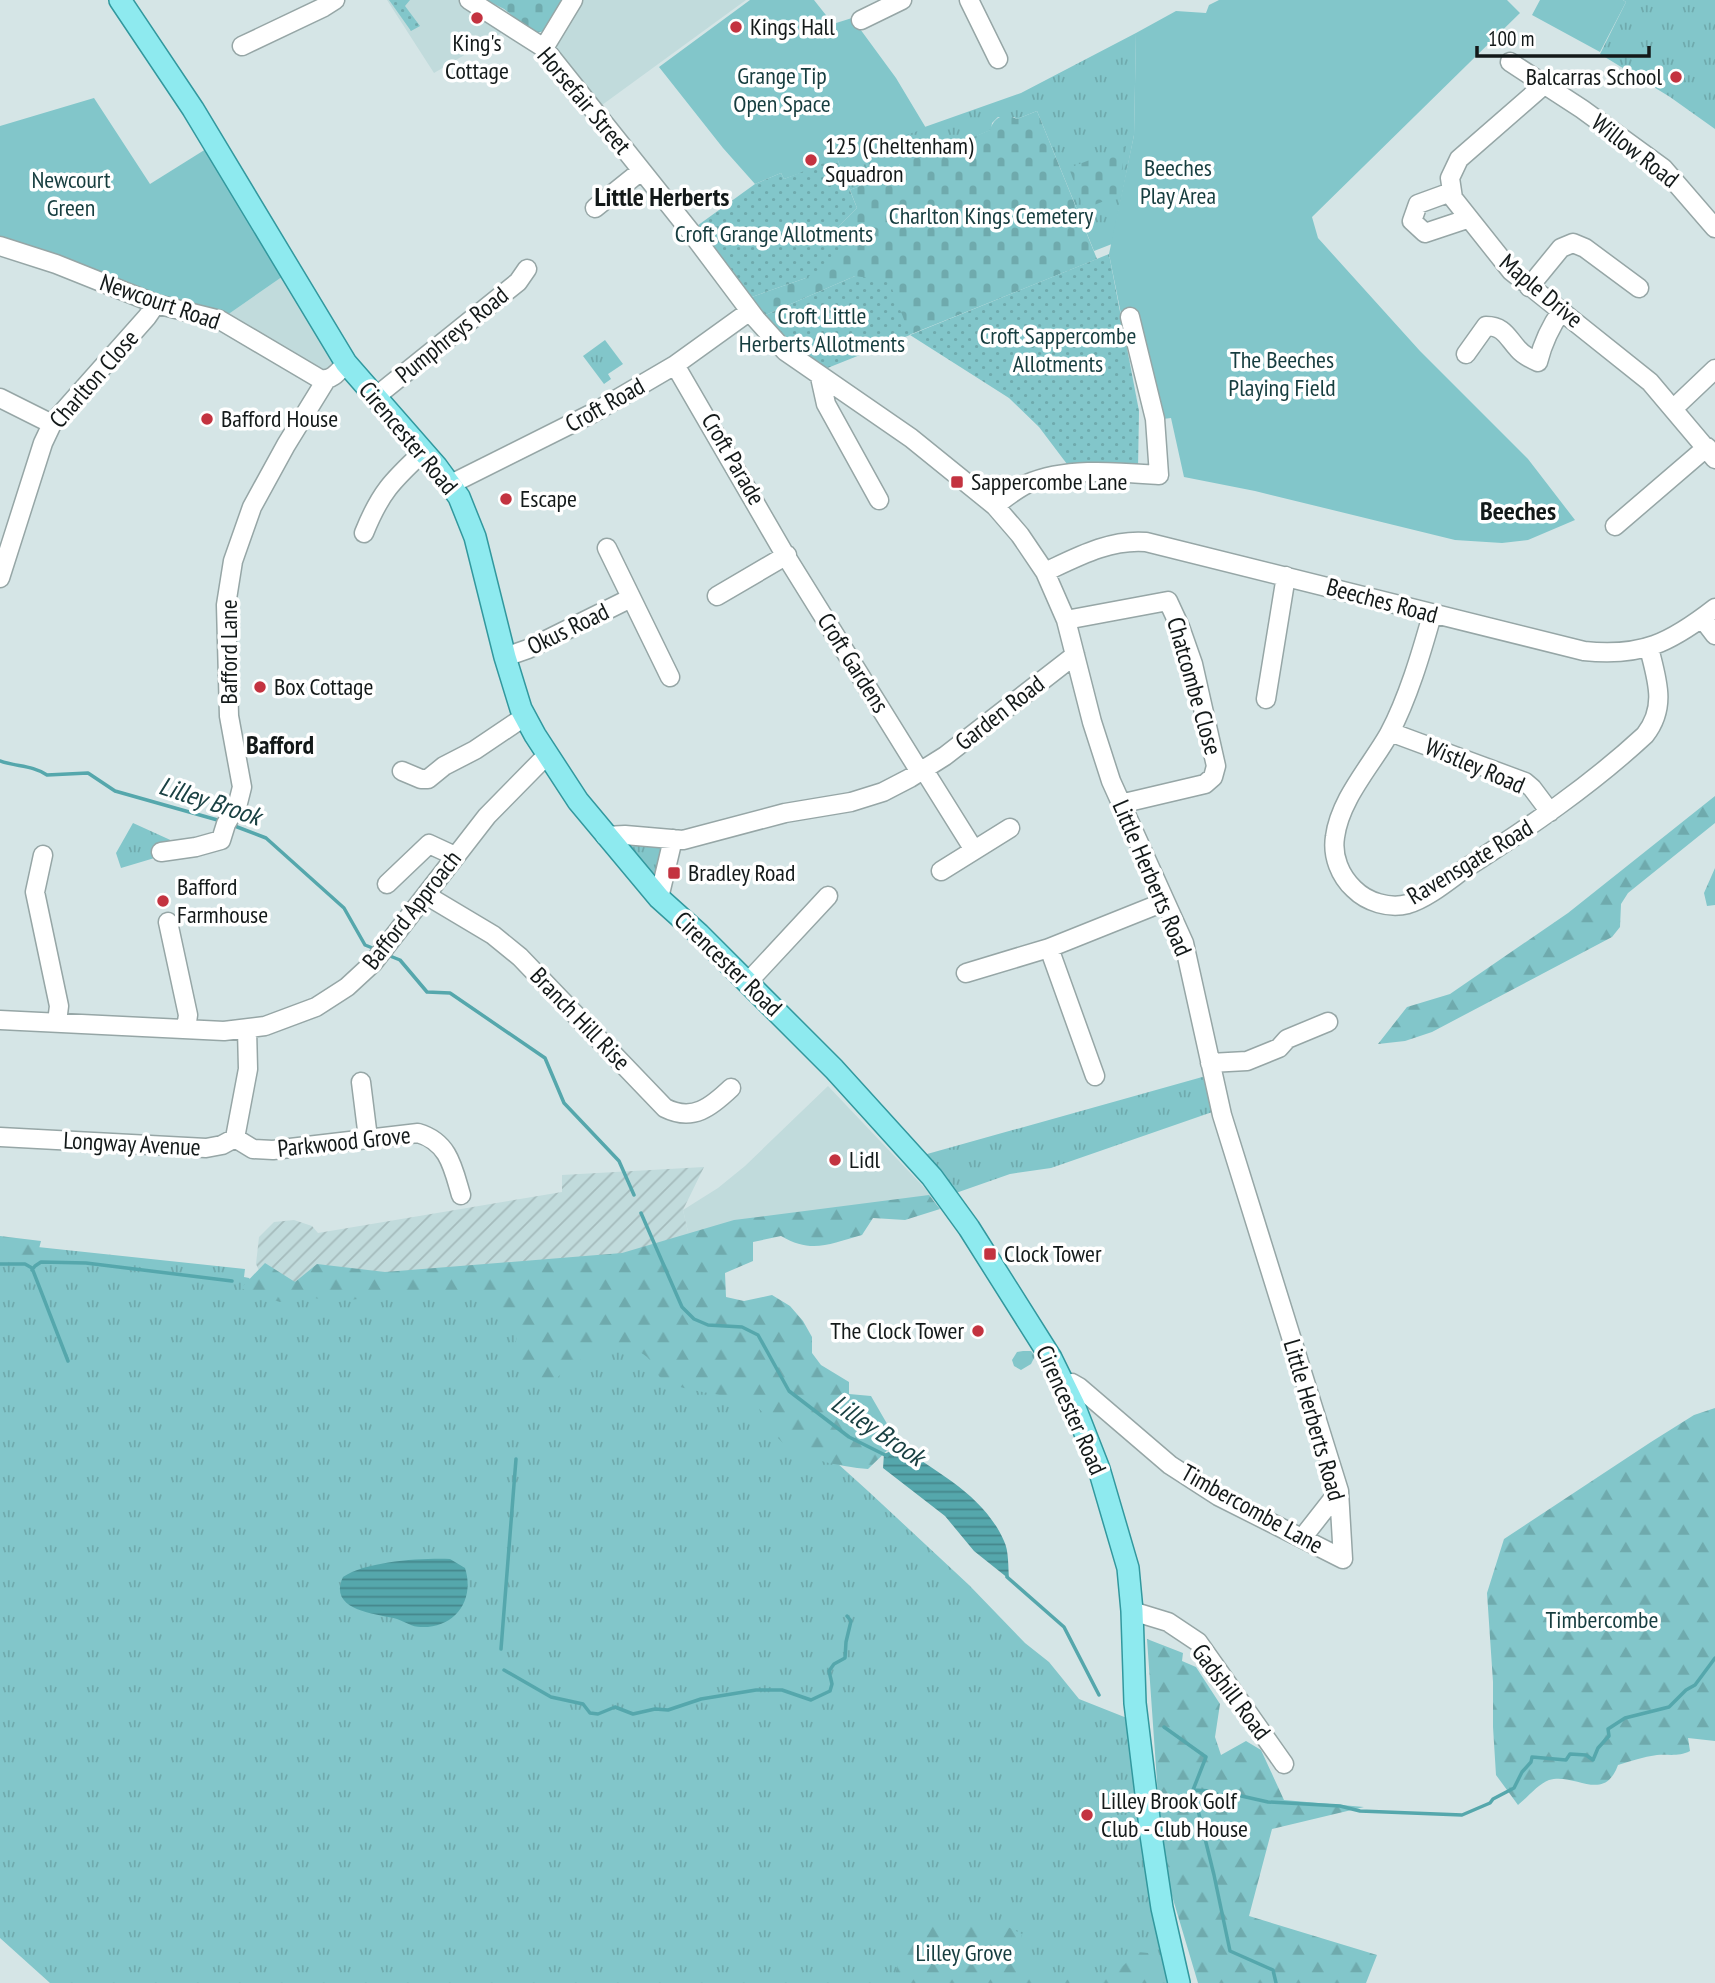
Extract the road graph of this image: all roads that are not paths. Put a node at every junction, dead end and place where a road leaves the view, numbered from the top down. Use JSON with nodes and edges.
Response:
{"nodes":[{"id":1,"x":120,"y":0,"type":"edge"},
{"id":2,"x":335,"y":0,"type":"edge"},
{"id":3,"x":469,"y":0,"type":"edge"},
{"id":4,"x":573,"y":0,"type":"edge"},
{"id":5,"x":902,"y":0,"type":"edge"},
{"id":6,"x":969,"y":0,"type":"edge"},
{"id":7,"x":861,"y":20,"type":"dead end"},
{"id":8,"x":242,"y":46,"type":"dead end"},
{"id":9,"x":544,"y":48,"type":"junction"},
{"id":10,"x":998,"y":58,"type":"dead end"},
{"id":11,"x":1510,"y":62,"type":"dead end"},
{"id":12,"x":1545,"y":84,"type":"junction"},
{"id":13,"x":641,"y":171,"type":"junction"},
{"id":14,"x":1451,"y":192,"type":"junction"},
{"id":15,"x":595,"y":208,"type":"dead end"},
{"id":16,"x":1467,"y":219,"type":"junction"},
{"id":17,"x":1715,"y":228,"type":"edge"},
{"id":18,"x":0,"y":246,"type":"edge"},
{"id":19,"x":527,"y":269,"type":"dead end"},
{"id":20,"x":1530,"y":287,"type":"junction"},
{"id":21,"x":1639,"y":288,"type":"dead end"},
{"id":22,"x":156,"y":304,"type":"junction"},
{"id":23,"x":1562,"y":310,"type":"junction"},
{"id":24,"x":750,"y":311,"type":"junction"},
{"id":25,"x":1130,"y":317,"type":"dead end"},
{"id":26,"x":1465,"y":354,"type":"dead end"},
{"id":27,"x":345,"y":363,"type":"junction"},
{"id":28,"x":675,"y":365,"type":"junction"},
{"id":29,"x":1715,"y":369,"type":"edge"},
{"id":30,"x":820,"y":377,"type":"junction"},
{"id":31,"x":326,"y":380,"type":"junction"},
{"id":32,"x":0,"y":398,"type":"edge"},
{"id":33,"x":374,"y":398,"type":"junction"},
{"id":34,"x":1674,"y":408,"type":"junction"},
{"id":35,"x":52,"y":424,"type":"junction"},
{"id":36,"x":423,"y":452,"type":"junction"},
{"id":37,"x":1711,"y":453,"type":"edge"},
{"id":38,"x":451,"y":484,"type":"junction"},
{"id":39,"x":879,"y":500,"type":"dead end"},
{"id":40,"x":995,"y":506,"type":"junction"},
{"id":41,"x":1615,"y":526,"type":"dead end"},
{"id":42,"x":364,"y":533,"type":"dead end"},
{"id":43,"x":607,"y":548,"type":"dead end"},
{"id":44,"x":787,"y":555,"type":"junction"},
{"id":45,"x":1045,"y":572,"type":"junction"},
{"id":46,"x":1286,"y":576,"type":"junction"},
{"id":47,"x":0,"y":578,"type":"edge"},
{"id":48,"x":717,"y":596,"type":"dead end"},
{"id":49,"x":631,"y":598,"type":"junction"},
{"id":50,"x":1708,"y":613,"type":"edge"},
{"id":51,"x":1432,"y":615,"type":"junction"},
{"id":52,"x":1066,"y":620,"type":"junction"},
{"id":53,"x":1715,"y":635,"type":"edge"},
{"id":54,"x":1649,"y":648,"type":"junction"},
{"id":55,"x":1075,"y":655,"type":"junction"},
{"id":56,"x":505,"y":657,"type":"junction"},
{"id":57,"x":670,"y":677,"type":"dead end"},
{"id":58,"x":1266,"y":699,"type":"dead end"},
{"id":59,"x":524,"y":717,"type":"junction"},
{"id":60,"x":1390,"y":732,"type":"junction"},
{"id":61,"x":547,"y":755,"type":"junction"},
{"id":62,"x":402,"y":771,"type":"dead end"},
{"id":63,"x":922,"y":771,"type":"junction"},
{"id":64,"x":1121,"y":804,"type":"junction"},
{"id":65,"x":1550,"y":812,"type":"junction"},
{"id":66,"x":1010,"y":828,"type":"dead end"},
{"id":67,"x":605,"y":836,"type":"junction"},
{"id":68,"x":673,"y":839,"type":"junction"},
{"id":69,"x":974,"y":850,"type":"junction"},
{"id":70,"x":162,"y":852,"type":"dead end"},
{"id":71,"x":43,"y":855,"type":"dead end"},
{"id":72,"x":455,"y":856,"type":"junction"},
{"id":73,"x":941,"y":871,"type":"dead end"},
{"id":74,"x":387,"y":884,"type":"dead end"},
{"id":75,"x":426,"y":895,"type":"junction"},
{"id":76,"x":828,"y":896,"type":"dead end"},
{"id":77,"x":659,"y":898,"type":"junction"},
{"id":78,"x":1164,"y":902,"type":"junction"},
{"id":79,"x":168,"y":922,"type":"dead end"},
{"id":80,"x":1049,"y":948,"type":"junction"},
{"id":81,"x":966,"y":973,"type":"dead end"},
{"id":82,"x":748,"y":982,"type":"junction"},
{"id":83,"x":0,"y":1020,"type":"edge"},
{"id":84,"x":57,"y":1022,"type":"junction"},
{"id":85,"x":1328,"y":1022,"type":"dead end"},
{"id":86,"x":186,"y":1029,"type":"junction"},
{"id":87,"x":247,"y":1029,"type":"junction"},
{"id":88,"x":1210,"y":1063,"type":"junction"},
{"id":89,"x":1095,"y":1076,"type":"dead end"},
{"id":90,"x":361,"y":1082,"type":"dead end"},
{"id":91,"x":731,"y":1088,"type":"dead end"},
{"id":92,"x":0,"y":1138,"type":"edge"},
{"id":93,"x":234,"y":1138,"type":"junction"},
{"id":94,"x":368,"y":1138,"type":"junction"},
{"id":95,"x":461,"y":1195,"type":"dead end"},
{"id":96,"x":1064,"y":1385,"type":"junction"},
{"id":97,"x":1339,"y":1491,"type":"junction"},
{"id":98,"x":1303,"y":1537,"type":"junction"},
{"id":99,"x":1343,"y":1559,"type":"joint"},
{"id":100,"x":1132,"y":1611,"type":"junction"},
{"id":101,"x":1284,"y":1764,"type":"dead end"},
{"id":102,"x":1179,"y":1983,"type":"edge"}],
"edges":[{"from":1,"to":27,"type":"main road","name":"Cirencester Road"},
{"from":2,"to":8,"type":"street"},
{"from":3,"to":9,"type":"street","name":"Horsefair Street"},
{"from":4,"to":9,"type":"street"},
{"from":5,"to":7,"type":"street"},
{"from":6,"to":10,"type":"street"},
{"from":9,"to":13,"type":"street","name":"Horsefair Street"},
{"from":11,"to":12,"type":"street","name":"Willow Road"},
{"from":12,"to":14,"type":"street"},
{"from":12,"to":17,"type":"street","name":"Willow Road"},
{"from":13,"to":15,"type":"street"},
{"from":13,"to":24,"type":"street","name":"Horsefair Street"},
{"from":14,"to":16,"type":"street","name":"Maple Drive"},
{"from":14,"to":16,"type":"street"},
{"from":16,"to":20,"type":"street","name":"Maple Drive"},
{"from":18,"to":22,"type":"street","name":"Newcourt Road"},
{"from":19,"to":33,"type":"street","name":"Pumphreys Road"},
{"from":20,"to":21,"type":"street"},
{"from":20,"to":23,"type":"street","name":"Maple Drive"},
{"from":22,"to":31,"type":"street","name":"Newcourt Road"},
{"from":22,"to":35,"type":"street","name":"Charlton Close"},
{"from":23,"to":26,"type":"street"},
{"from":23,"to":34,"type":"street","name":"Maple Drive"},
{"from":24,"to":28,"type":"street","name":"Croft Road"},
{"from":24,"to":30,"type":"street","name":"Horsefair Street"},
{"from":25,"to":40,"type":"street"},
{"from":27,"to":31,"type":"street"},
{"from":27,"to":33,"type":"main road","name":"Cirencester Road"},
{"from":28,"to":38,"type":"street","name":"Croft Road"},
{"from":28,"to":44,"type":"street","name":"Croft Gardens"},
{"from":29,"to":34,"type":"street"},
{"from":30,"to":39,"type":"street"},
{"from":30,"to":40,"type":"street","name":"Little Herberts Road"},
{"from":31,"to":70,"type":"street","name":"Bafford Lane"},
{"from":32,"to":35,"type":"street"},
{"from":33,"to":36,"type":"main road","name":"Cirencester Road"},
{"from":34,"to":37,"type":"street","name":"Maple Drive"},
{"from":35,"to":47,"type":"street","name":"Charlton Close"},
{"from":36,"to":38,"type":"main road","name":"Cirencester Road"},
{"from":36,"to":42,"type":"street"},
{"from":37,"to":41,"type":"street"},
{"from":38,"to":56,"type":"main road","name":"Cirencester Road"},
{"from":40,"to":45,"type":"street","name":"Little Herberts Road"},
{"from":43,"to":49,"type":"street","name":"Okus Road"},
{"from":44,"to":48,"type":"street"},
{"from":44,"to":63,"type":"street","name":"Croft Gardens"},
{"from":45,"to":46,"type":"street","name":"Beeches Road"},
{"from":45,"to":52,"type":"street","name":"Little Herberts Road"},
{"from":46,"to":51,"type":"street","name":"Beeches Road"},
{"from":46,"to":58,"type":"street"},
{"from":49,"to":56,"type":"street","name":"Okus Road"},
{"from":49,"to":57,"type":"street","name":"Okus Road"},
{"from":50,"to":53,"type":"street"},
{"from":50,"to":54,"type":"street","name":"Beeches Road"},
{"from":51,"to":54,"type":"street","name":"Beeches Road"},
{"from":51,"to":60,"type":"street","name":"Ravensgate Road"},
{"from":52,"to":55,"type":"street","name":"Little Herberts Road"},
{"from":52,"to":64,"type":"street","name":"Chatcombe Close"},
{"from":54,"to":65,"type":"street","name":"Ravensgate Road"},
{"from":55,"to":63,"type":"street","name":"Garden Road"},
{"from":55,"to":64,"type":"street","name":"Little Herberts Road"},
{"from":56,"to":59,"type":"main road","name":"Cirencester Road"},
{"from":59,"to":61,"type":"main road","name":"Cirencester Road"},
{"from":59,"to":62,"type":"street"},
{"from":60,"to":65,"type":"street","name":"Wistley Road"},
{"from":60,"to":65,"type":"street","name":"Ravensgate Road"},
{"from":61,"to":67,"type":"main road","name":"Cirencester Road"},
{"from":61,"to":72,"type":"street","name":"Bafford Approach"},
{"from":63,"to":68,"type":"street","name":"Garden Road"},
{"from":63,"to":69,"type":"street"},
{"from":64,"to":78,"type":"street","name":"Little Herberts Road"},
{"from":66,"to":69,"type":"street"},
{"from":67,"to":68,"type":"street"},
{"from":67,"to":77,"type":"main road","name":"Cirencester Road"},
{"from":68,"to":77,"type":"street"},
{"from":69,"to":73,"type":"street"},
{"from":71,"to":84,"type":"street"},
{"from":72,"to":74,"type":"street"},
{"from":72,"to":75,"type":"street","name":"Bafford Approach"},
{"from":75,"to":87,"type":"street","name":"Bafford Approach"},
{"from":75,"to":91,"type":"street","name":"Branch Hill Rise"},
{"from":76,"to":82,"type":"street"},
{"from":77,"to":82,"type":"main road","name":"Cirencester Road"},
{"from":78,"to":80,"type":"street"},
{"from":78,"to":88,"type":"street","name":"Little Herberts Road"},
{"from":79,"to":86,"type":"street"},
{"from":80,"to":81,"type":"street"},
{"from":80,"to":89,"type":"street"},
{"from":82,"to":96,"type":"main road","name":"Cirencester Road"},
{"from":83,"to":84,"type":"street","name":"Bafford Approach"},
{"from":84,"to":86,"type":"street","name":"Bafford Approach"},
{"from":85,"to":88,"type":"street"},
{"from":86,"to":87,"type":"street","name":"Bafford Approach"},
{"from":87,"to":93,"type":"street","name":"Longway Avenue"},
{"from":88,"to":97,"type":"street","name":"Little Herberts Road"},
{"from":90,"to":94,"type":"street"},
{"from":92,"to":93,"type":"street","name":"Longway Avenue"},
{"from":93,"to":94,"type":"street","name":"Parkwood Grove"},
{"from":94,"to":95,"type":"street","name":"Parkwood Grove"},
{"from":96,"to":98,"type":"street","name":"Timbercombe Lane"},
{"from":96,"to":100,"type":"main road","name":"Cirencester Road"},
{"from":97,"to":98,"type":"street"},
{"from":97,"to":99,"type":"street","name":"Little Herberts Road"},
{"from":98,"to":99,"type":"street","name":"Timbercombe Lane"},
{"from":100,"to":101,"type":"street","name":"Gadshill Road"},
{"from":100,"to":102,"type":"main road","name":"Cirencester Road"}]}
